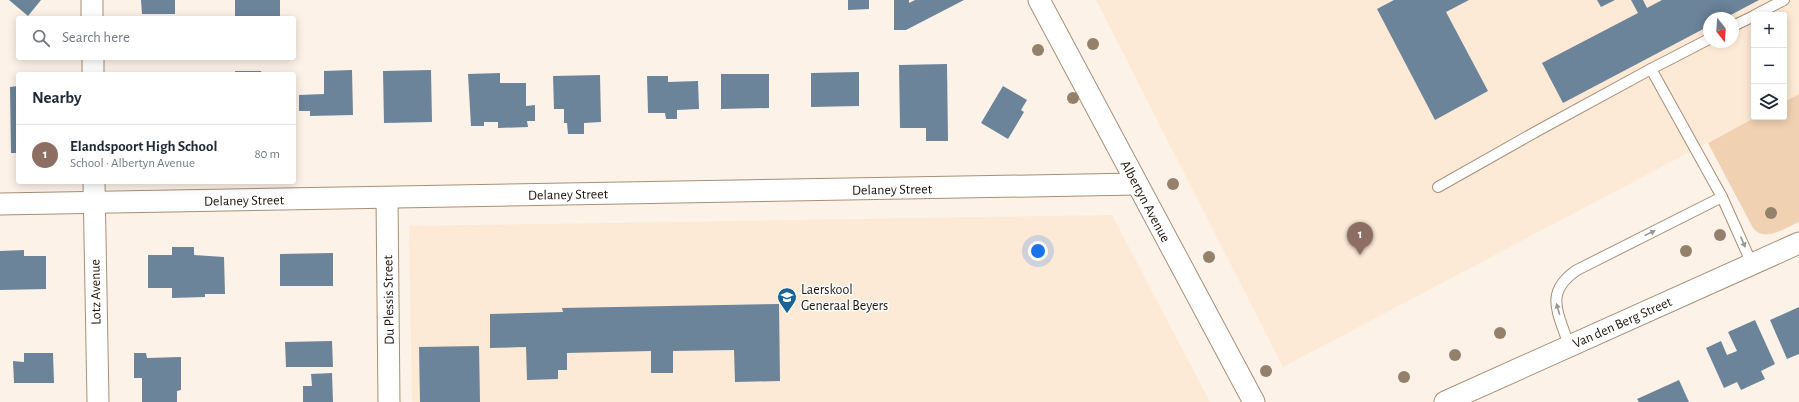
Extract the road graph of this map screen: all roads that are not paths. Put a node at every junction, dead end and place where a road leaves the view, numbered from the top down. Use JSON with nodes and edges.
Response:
{"nodes":[{"id":1,"x":92,"y":0,"type":"edge"},
{"id":2,"x":1039,"y":0,"type":"edge"},
{"id":3,"x":1784,"y":0,"type":"edge"},
{"id":4,"x":1761,"y":12,"type":"edge"},
{"id":5,"x":92,"y":16,"type":"edge"},
{"id":6,"x":1751,"y":17,"type":"edge"},
{"id":7,"x":1739,"y":23,"type":"edge"},
{"id":8,"x":1703,"y":42,"type":"edge"},
{"id":9,"x":92,"y":60,"type":"edge"},
{"id":10,"x":1651,"y":69,"type":"junction"},
{"id":11,"x":93,"y":72,"type":"edge"},
{"id":12,"x":94,"y":184,"type":"edge"},
{"id":13,"x":1137,"y":184,"type":"junction"},
{"id":14,"x":1438,"y":187,"type":"dead end"},
{"id":15,"x":387,"y":198,"type":"junction"},
{"id":16,"x":1722,"y":198,"type":"junction"},
{"id":17,"x":94,"y":203,"type":"junction"},
{"id":18,"x":0,"y":204,"type":"edge"},
{"id":19,"x":1799,"y":243,"type":"edge"},
{"id":20,"x":1752,"y":264,"type":"junction"},
{"id":21,"x":1569,"y":346,"type":"junction"},
{"id":22,"x":98,"y":402,"type":"edge"},
{"id":23,"x":389,"y":402,"type":"edge"},
{"id":24,"x":1254,"y":402,"type":"edge"},
{"id":25,"x":1445,"y":402,"type":"edge"}],
"edges":[{"from":1,"to":5,"type":"street"},
{"from":2,"to":13,"type":"street","name":"Albertyn Avenue"},
{"from":3,"to":4,"type":"lane"},
{"from":6,"to":7,"type":"lane"},
{"from":8,"to":10,"type":"lane"},
{"from":9,"to":11,"type":"street"},
{"from":10,"to":14,"type":"lane"},
{"from":10,"to":16,"type":"lane"},
{"from":12,"to":17,"type":"street","name":"Lotz Avenue"},
{"from":13,"to":15,"type":"street","name":"Delaney Street"},
{"from":13,"to":24,"type":"street","name":"Albertyn Avenue"},
{"from":15,"to":17,"type":"street","name":"Delaney Street"},
{"from":15,"to":23,"type":"street","name":"Du Plessis Street"},
{"from":16,"to":20,"type":"lane","one_way":true},
{"from":21,"to":16,"type":"lane","one_way":true},
{"from":17,"to":18,"type":"street","name":"Delaney Street"},
{"from":17,"to":22,"type":"street","name":"Lotz Avenue"},
{"from":19,"to":20,"type":"street","name":"Van den Berg Street"},
{"from":20,"to":21,"type":"street","name":"Van den Berg Street"},
{"from":21,"to":25,"type":"street","name":"Van den Berg Street"}]}
